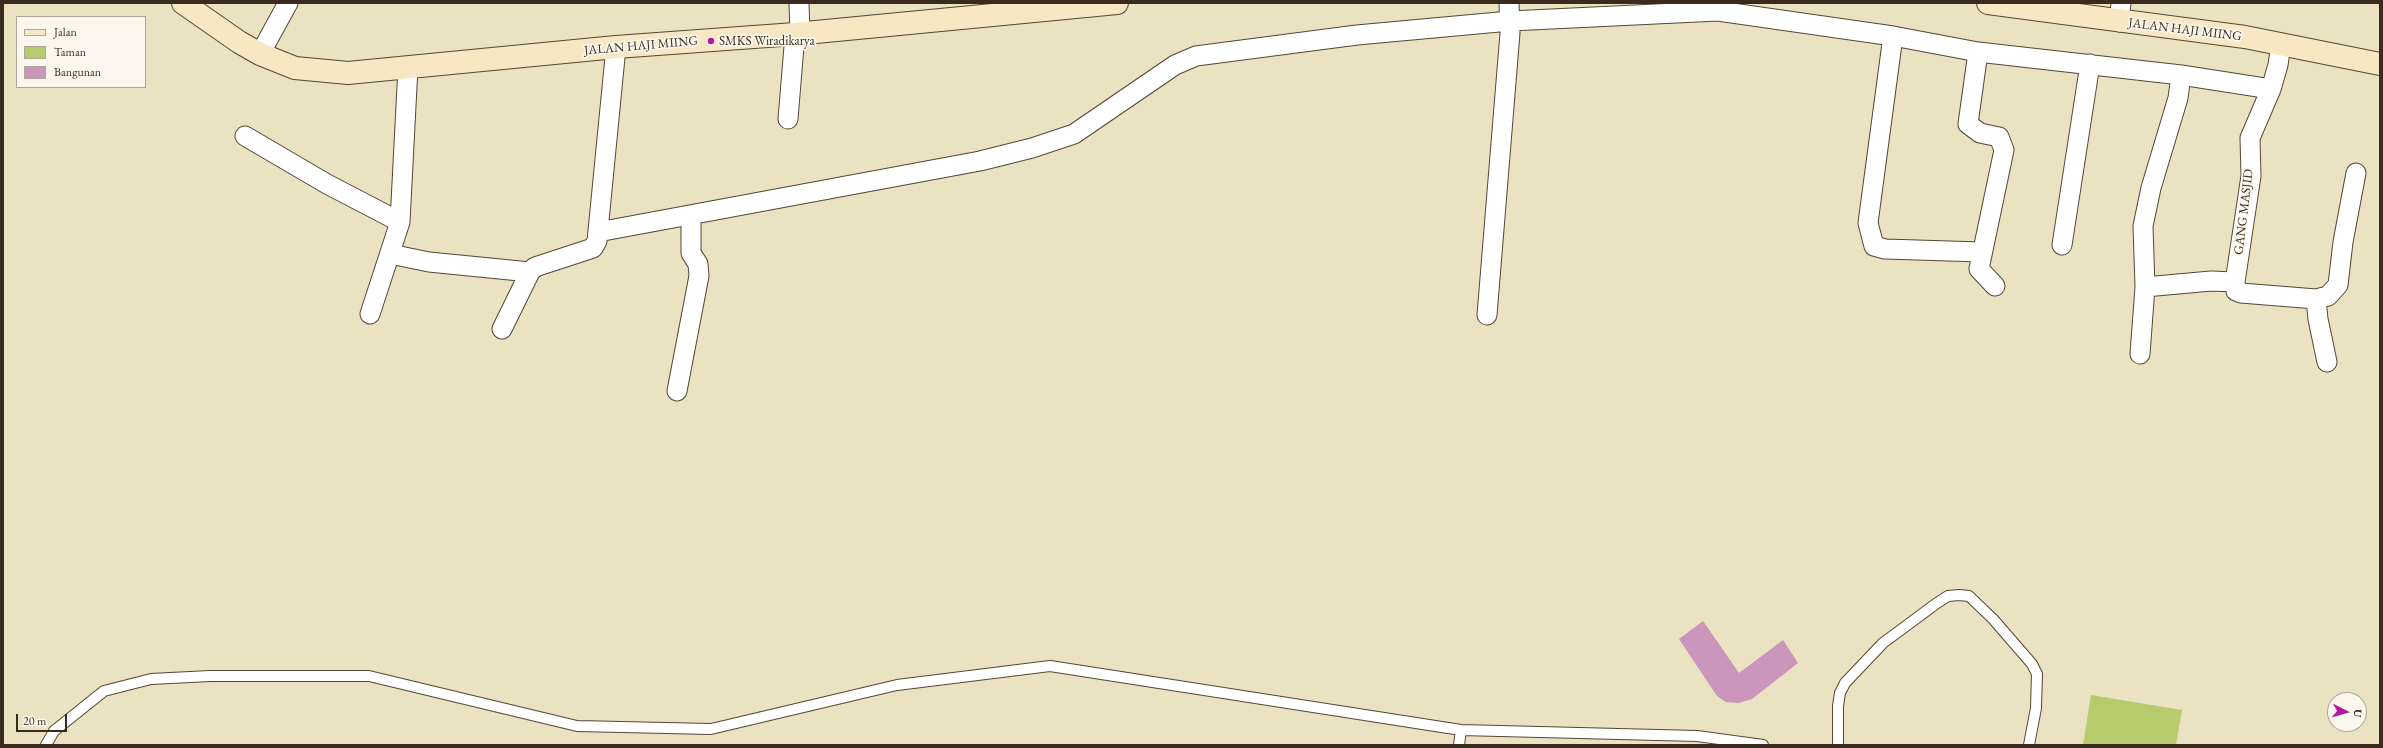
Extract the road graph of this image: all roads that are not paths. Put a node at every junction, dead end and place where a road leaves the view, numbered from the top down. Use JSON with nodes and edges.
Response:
{"nodes":[{"id":1,"x":183,"y":3,"type":"edge"},
{"id":2,"x":288,"y":3,"type":"edge"},
{"id":3,"x":799,"y":3,"type":"edge"},
{"id":4,"x":1117,"y":3,"type":"edge"},
{"id":5,"x":1988,"y":3,"type":"edge"},
{"id":6,"x":1095,"y":4,"type":"edge"},
{"id":7,"x":993,"y":9,"type":"edge"},
{"id":8,"x":1509,"y":12,"type":"edge"},
{"id":9,"x":2120,"y":12,"type":"edge"},
{"id":10,"x":797,"y":34,"type":"junction"},
{"id":11,"x":1893,"y":36,"type":"junction"},
{"id":12,"x":2281,"y":44,"type":"junction"},
{"id":13,"x":616,"y":47,"type":"junction"},
{"id":14,"x":1978,"y":52,"type":"junction"},
{"id":15,"x":260,"y":54,"type":"junction"},
{"id":16,"x":2090,"y":64,"type":"junction"},
{"id":17,"x":2380,"y":64,"type":"edge"},
{"id":18,"x":408,"y":68,"type":"junction"},
{"id":19,"x":2181,"y":75,"type":"junction"},
{"id":20,"x":2271,"y":90,"type":"junction"},
{"id":21,"x":788,"y":119,"type":"dead end"},
{"id":22,"x":245,"y":136,"type":"dead end"},
{"id":23,"x":2356,"y":173,"type":"dead end"},
{"id":24,"x":690,"y":215,"type":"junction"},
{"id":25,"x":400,"y":222,"type":"junction"},
{"id":26,"x":598,"y":232,"type":"junction"},
{"id":27,"x":2062,"y":245,"type":"dead end"},
{"id":28,"x":1982,"y":252,"type":"junction"},
{"id":29,"x":390,"y":254,"type":"junction"},
{"id":30,"x":530,"y":272,"type":"junction"},
{"id":31,"x":1995,"y":286,"type":"dead end"},
{"id":32,"x":2236,"y":286,"type":"junction"},
{"id":33,"x":2145,"y":287,"type":"junction"},
{"id":34,"x":2316,"y":299,"type":"junction"},
{"id":35,"x":370,"y":314,"type":"dead end"},
{"id":36,"x":1487,"y":316,"type":"dead end"},
{"id":37,"x":502,"y":329,"type":"dead end"},
{"id":38,"x":2140,"y":354,"type":"dead end"},
{"id":39,"x":2327,"y":362,"type":"dead end"},
{"id":40,"x":677,"y":391,"type":"dead end"},
{"id":41,"x":1460,"y":730,"type":"junction"},
{"id":42,"x":46,"y":745,"type":"edge"},
{"id":43,"x":1459,"y":745,"type":"edge"},
{"id":44,"x":1763,"y":745,"type":"edge"},
{"id":45,"x":1838,"y":745,"type":"edge"},
{"id":46,"x":2029,"y":745,"type":"edge"}],
"edges":[{"from":1,"to":15,"type":"main road","name":"JALAN HAJI MIING"},
{"from":2,"to":15,"type":"street"},
{"from":3,"to":10,"type":"street"},
{"from":4,"to":6,"type":"main road","name":"JALAN HAJI MIING"},
{"from":5,"to":9,"type":"main road","name":"JALAN HAJI MIING"},
{"from":6,"to":7,"type":"main road","name":"JALAN HAJI MIING"},
{"from":7,"to":10,"type":"main road","name":"JALAN HAJI MIING"},
{"from":8,"to":11,"type":"street"},
{"from":8,"to":24,"type":"street"},
{"from":8,"to":36,"type":"street"},
{"from":9,"to":12,"type":"main road","name":"JALAN HAJI MIING"},
{"from":10,"to":13,"type":"main road","name":"JALAN HAJI MIING"},
{"from":10,"to":21,"type":"street"},
{"from":11,"to":14,"type":"street"},
{"from":11,"to":28,"type":"street"},
{"from":12,"to":17,"type":"main road","name":"JALAN HAJI MIING"},
{"from":12,"to":20,"type":"street","name":"GANG MASJID"},
{"from":13,"to":18,"type":"main road","name":"JALAN HAJI MIING"},
{"from":13,"to":26,"type":"street"},
{"from":14,"to":16,"type":"street"},
{"from":14,"to":28,"type":"street"},
{"from":15,"to":18,"type":"main road","name":"JALAN HAJI MIING"},
{"from":16,"to":19,"type":"street"},
{"from":16,"to":27,"type":"street"},
{"from":18,"to":25,"type":"street"},
{"from":19,"to":20,"type":"street"},
{"from":19,"to":33,"type":"street"},
{"from":20,"to":32,"type":"street","name":"GANG MASJID"},
{"from":22,"to":25,"type":"street"},
{"from":23,"to":34,"type":"street"},
{"from":24,"to":26,"type":"street"},
{"from":24,"to":40,"type":"street"},
{"from":25,"to":29,"type":"street"},
{"from":26,"to":30,"type":"street"},
{"from":28,"to":31,"type":"street"},
{"from":29,"to":30,"type":"street"},
{"from":29,"to":35,"type":"street"},
{"from":30,"to":37,"type":"street"},
{"from":32,"to":33,"type":"street"},
{"from":32,"to":34,"type":"street"},
{"from":33,"to":38,"type":"street"},
{"from":34,"to":39,"type":"street"},
{"from":41,"to":42,"type":"lane"},
{"from":41,"to":43,"type":"lane"},
{"from":41,"to":44,"type":"lane"},
{"from":45,"to":46,"type":"lane"}]}
